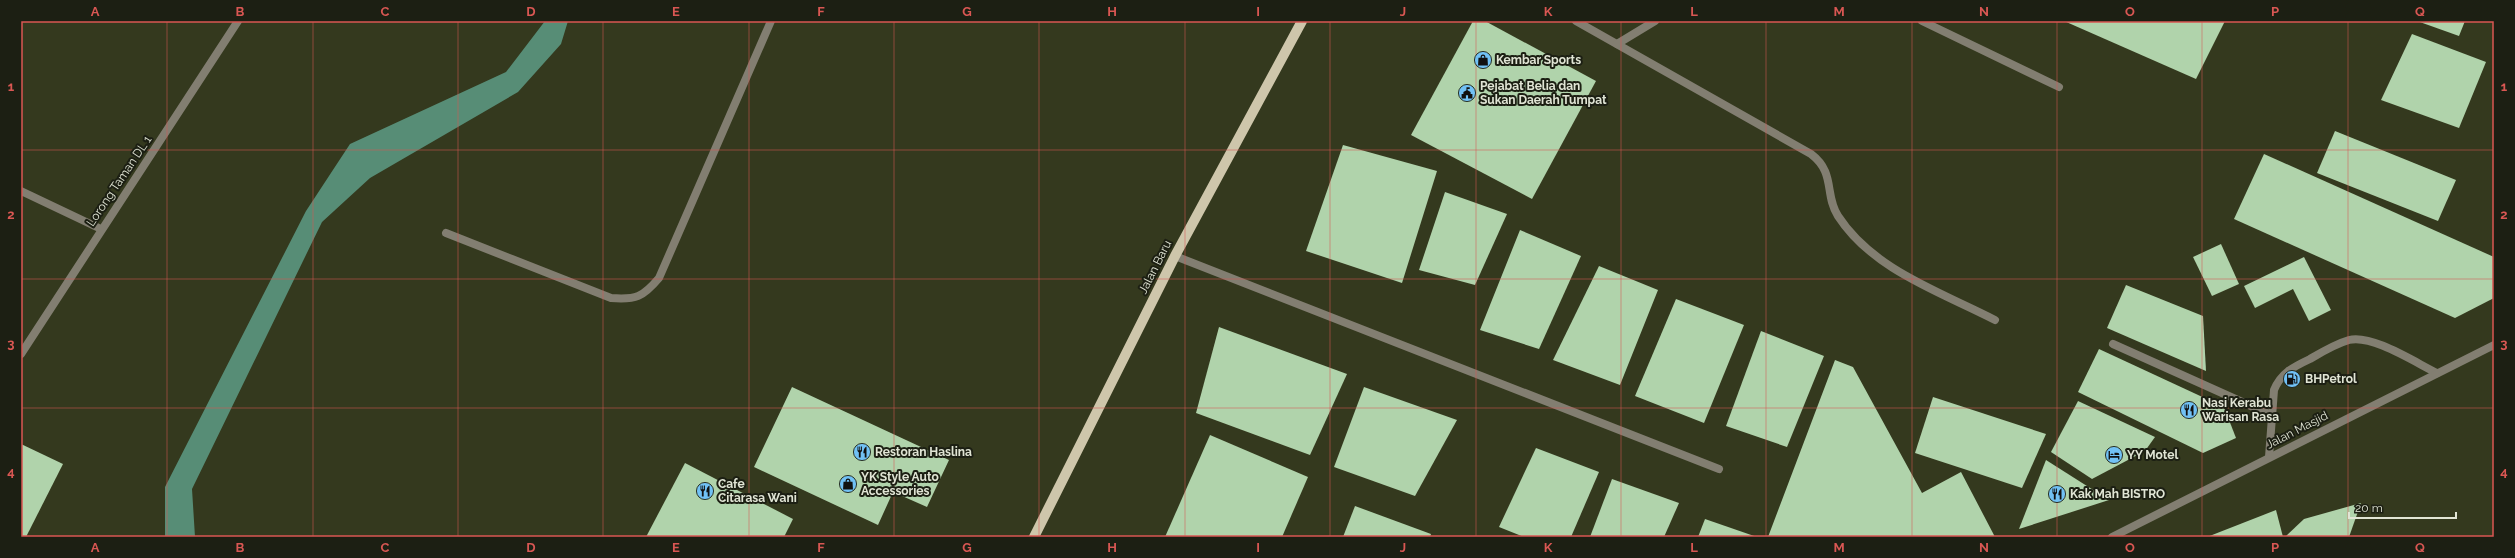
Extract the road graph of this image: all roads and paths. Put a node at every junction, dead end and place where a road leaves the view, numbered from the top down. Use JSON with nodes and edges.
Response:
{"nodes":[{"id":1,"x":238,"y":21,"type":"edge"},
{"id":2,"x":771,"y":21,"type":"edge"},
{"id":3,"x":1302,"y":21,"type":"edge"},
{"id":4,"x":1576,"y":21,"type":"edge"},
{"id":5,"x":1655,"y":21,"type":"edge"},
{"id":6,"x":1922,"y":21,"type":"edge"},
{"id":7,"x":1617,"y":44,"type":"junction"},
{"id":8,"x":2059,"y":86,"type":"dead end"},
{"id":9,"x":21,"y":191,"type":"edge"},
{"id":10,"x":101,"y":230,"type":"junction"},
{"id":11,"x":446,"y":233,"type":"dead end"},
{"id":12,"x":1175,"y":256,"type":"junction"},
{"id":13,"x":1995,"y":320,"type":"dead end"},
{"id":14,"x":2113,"y":344,"type":"dead end"},
{"id":15,"x":2494,"y":345,"type":"edge"},
{"id":16,"x":21,"y":354,"type":"edge"},
{"id":17,"x":2437,"y":373,"type":"junction"},
{"id":18,"x":2271,"y":414,"type":"junction"},
{"id":19,"x":2269,"y":457,"type":"junction"},
{"id":20,"x":1718,"y":469,"type":"dead end"},
{"id":21,"x":1036,"y":533,"type":"edge"},
{"id":22,"x":2122,"y":535,"type":"edge"},
{"id":23,"x":1029,"y":537,"type":"edge"},
{"id":24,"x":2112,"y":537,"type":"edge"}],
"edges":[{"from":1,"to":10,"type":"street","name":"Lorong Taman DL 1"},
{"from":2,"to":11,"type":"street"},
{"from":3,"to":12,"type":"main road","name":"Jalan Baru"},
{"from":4,"to":7,"type":"street"},
{"from":5,"to":7,"type":"street"},
{"from":6,"to":8,"type":"street"},
{"from":7,"to":13,"type":"street"},
{"from":9,"to":10,"type":"street"},
{"from":10,"to":16,"type":"street","name":"Lorong Taman DL 1"},
{"from":12,"to":20,"type":"street"},
{"from":12,"to":21,"type":"main road","name":"Jalan Baru"},
{"from":14,"to":18,"type":"street"},
{"from":15,"to":17,"type":"street","name":"Jalan Masjid"},
{"from":17,"to":18,"type":"street"},
{"from":17,"to":19,"type":"street","name":"Jalan Masjid"},
{"from":18,"to":19,"type":"street"},
{"from":19,"to":22,"type":"street","name":"Jalan Masjid"},
{"from":21,"to":23,"type":"main road","name":"Jalan Baru"},
{"from":22,"to":24,"type":"street","name":"Jalan Masjid"}]}
